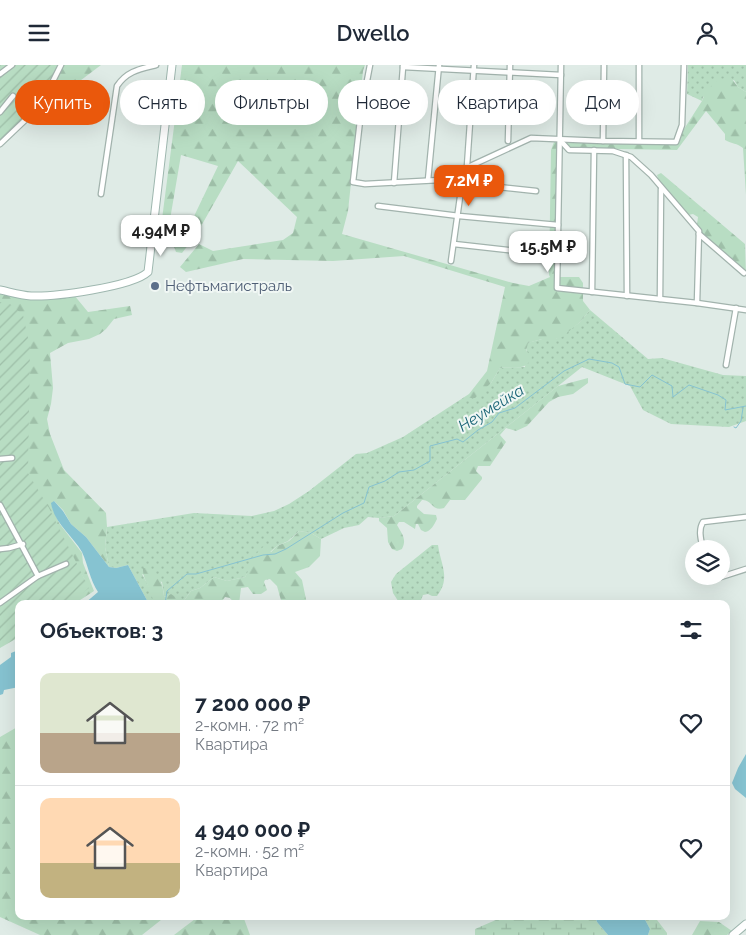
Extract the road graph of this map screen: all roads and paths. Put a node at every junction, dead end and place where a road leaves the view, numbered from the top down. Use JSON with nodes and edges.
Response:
{"nodes":[{"id":1,"x":12,"y":65,"type":"edge"},
{"id":2,"x":61,"y":65,"type":"edge"},
{"id":3,"x":156,"y":65,"type":"edge"},
{"id":4,"x":172,"y":65,"type":"edge"},
{"id":5,"x":370,"y":65,"type":"edge"},
{"id":6,"x":510,"y":65,"type":"edge"},
{"id":7,"x":562,"y":65,"type":"edge"},
{"id":8,"x":604,"y":65,"type":"edge"},
{"id":9,"x":639,"y":65,"type":"edge"},
{"id":10,"x":684,"y":65,"type":"edge"},
{"id":11,"x":403,"y":66,"type":"edge"},
{"id":12,"x":439,"y":67,"type":"edge"},
{"id":13,"x":474,"y":68,"type":"edge"},
{"id":14,"x":510,"y":73,"type":"junction"},
{"id":15,"x":0,"y":74,"type":"edge"},
{"id":16,"x":561,"y":75,"type":"junction"},
{"id":17,"x":13,"y":96,"type":"dead end"},
{"id":18,"x":0,"y":112,"type":"edge"},
{"id":19,"x":559,"y":139,"type":"junction"},
{"id":20,"x":508,"y":141,"type":"dead end"},
{"id":21,"x":604,"y":141,"type":"junction"},
{"id":22,"x":639,"y":141,"type":"junction"},
{"id":23,"x":0,"y":144,"type":"edge"},
{"id":24,"x":594,"y":150,"type":"junction"},
{"id":25,"x":626,"y":155,"type":"junction"},
{"id":26,"x":467,"y":166,"type":"junction"},
{"id":27,"x":428,"y":180,"type":"junction"},
{"id":28,"x":440,"y":180,"type":"junction"},
{"id":29,"x":394,"y":183,"type":"junction"},
{"id":30,"x":462,"y":183,"type":"junction"},
{"id":31,"x":661,"y":189,"type":"junction"},
{"id":32,"x":536,"y":191,"type":"dead end"},
{"id":33,"x":101,"y":194,"type":"dead end"},
{"id":34,"x":378,"y":206,"type":"dead end"},
{"id":35,"x":459,"y":216,"type":"junction"},
{"id":36,"x":558,"y":225,"type":"junction"},
{"id":37,"x":699,"y":234,"type":"junction"},
{"id":38,"x":454,"y":244,"type":"junction"},
{"id":39,"x":534,"y":253,"type":"dead end"},
{"id":40,"x":451,"y":261,"type":"dead end"},
{"id":41,"x":744,"y":273,"type":"dead end"},
{"id":42,"x":0,"y":290,"type":"edge"},
{"id":43,"x":592,"y":292,"type":"junction"},
{"id":44,"x":627,"y":296,"type":"junction"},
{"id":45,"x":660,"y":299,"type":"junction"},
{"id":46,"x":697,"y":303,"type":"junction"},
{"id":47,"x":736,"y":308,"type":"junction"},
{"id":48,"x":746,"y":310,"type":"edge"},
{"id":49,"x":726,"y":365,"type":"dead end"},
{"id":50,"x":12,"y":458,"type":"dead end"},
{"id":51,"x":0,"y":459,"type":"edge"},
{"id":52,"x":0,"y":505,"type":"edge"},
{"id":53,"x":746,"y":517,"type":"edge"},
{"id":54,"x":702,"y":540,"type":"edge"},
{"id":55,"x":22,"y":545,"type":"junction"},
{"id":56,"x":0,"y":549,"type":"edge"},
{"id":57,"x":66,"y":564,"type":"dead end"},
{"id":58,"x":746,"y":569,"type":"edge"},
{"id":59,"x":730,"y":574,"type":"edge"},
{"id":60,"x":38,"y":577,"type":"junction"},
{"id":61,"x":0,"y":603,"type":"edge"},
{"id":62,"x":746,"y":924,"type":"edge"},
{"id":63,"x":733,"y":935,"type":"edge"}],
"edges":[{"from":1,"to":15,"type":"street"},
{"from":2,"to":23,"type":"street"},
{"from":3,"to":33,"type":"street"},
{"from":4,"to":42,"type":"street"},
{"from":5,"to":29,"type":"street"},
{"from":6,"to":14,"type":"street"},
{"from":7,"to":16,"type":"street"},
{"from":8,"to":21,"type":"street"},
{"from":9,"to":22,"type":"street"},
{"from":10,"to":22,"type":"street"},
{"from":11,"to":12,"type":"street"},
{"from":11,"to":29,"type":"street"},
{"from":12,"to":13,"type":"street"},
{"from":12,"to":27,"type":"street"},
{"from":13,"to":14,"type":"street"},
{"from":13,"to":26,"type":"street"},
{"from":14,"to":16,"type":"street"},
{"from":14,"to":20,"type":"street"},
{"from":16,"to":19,"type":"street"},
{"from":17,"to":18,"type":"street"},
{"from":19,"to":21,"type":"street"},
{"from":19,"to":24,"type":"street"},
{"from":19,"to":26,"type":"street"},
{"from":19,"to":36,"type":"street"},
{"from":21,"to":22,"type":"street"},
{"from":24,"to":25,"type":"street"},
{"from":24,"to":43,"type":"street"},
{"from":25,"to":31,"type":"street"},
{"from":25,"to":44,"type":"street"},
{"from":26,"to":28,"type":"street"},
{"from":27,"to":28,"type":"street"},
{"from":27,"to":29,"type":"street"},
{"from":28,"to":30,"type":"street"},
{"from":30,"to":32,"type":"street"},
{"from":30,"to":35,"type":"street"},
{"from":31,"to":37,"type":"street"},
{"from":31,"to":45,"type":"street"},
{"from":34,"to":35,"type":"street"},
{"from":35,"to":36,"type":"street"},
{"from":35,"to":38,"type":"street"},
{"from":36,"to":43,"type":"street"},
{"from":37,"to":41,"type":"street"},
{"from":37,"to":46,"type":"street"},
{"from":38,"to":39,"type":"street"},
{"from":38,"to":40,"type":"street"},
{"from":43,"to":44,"type":"street"},
{"from":44,"to":45,"type":"street"},
{"from":45,"to":46,"type":"street"},
{"from":46,"to":47,"type":"street"},
{"from":47,"to":48,"type":"street"},
{"from":47,"to":49,"type":"street"},
{"from":50,"to":51,"type":"street"},
{"from":52,"to":55,"type":"street"},
{"from":53,"to":54,"type":"street"},
{"from":55,"to":56,"type":"street"},
{"from":55,"to":60,"type":"street"},
{"from":57,"to":60,"type":"street"},
{"from":58,"to":59,"type":"street"},
{"from":60,"to":61,"type":"street"},
{"from":62,"to":63,"type":"street"}]}
